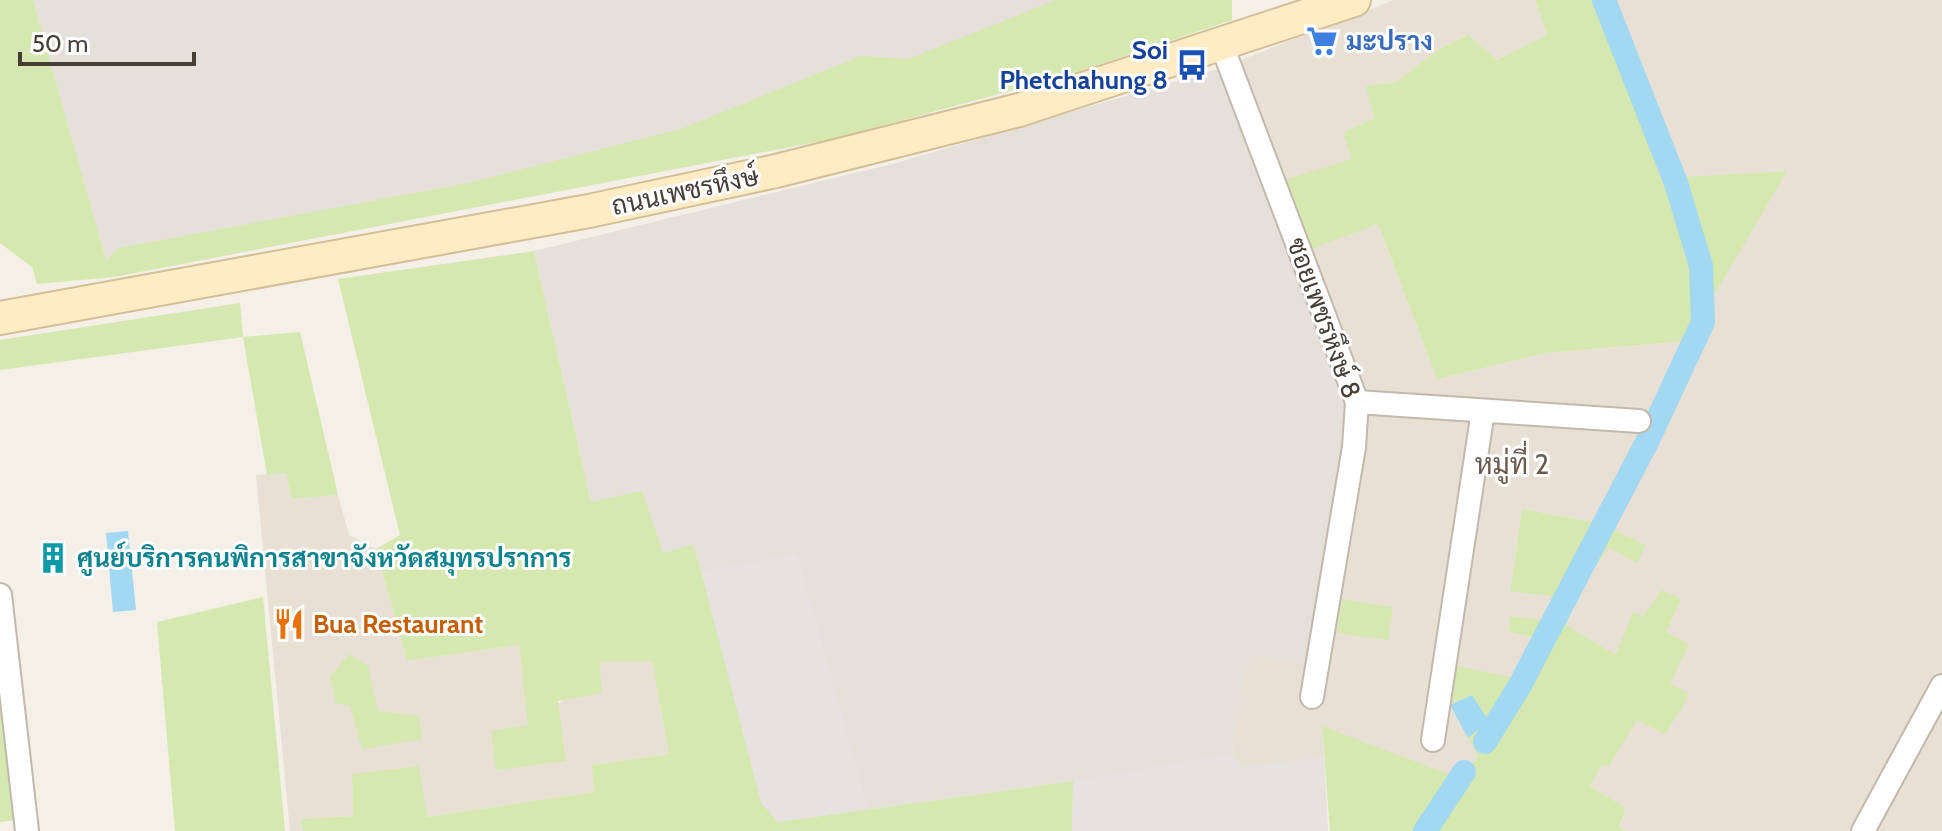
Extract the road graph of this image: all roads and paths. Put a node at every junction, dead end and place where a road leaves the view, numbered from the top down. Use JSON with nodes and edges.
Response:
{"nodes":[{"id":1,"x":1354,"y":0,"type":"edge"},
{"id":2,"x":1221,"y":43,"type":"junction"},
{"id":3,"x":0,"y":318,"type":"edge"},
{"id":4,"x":1357,"y":402,"type":"junction"},
{"id":5,"x":1483,"y":411,"type":"junction"},
{"id":6,"x":1639,"y":421,"type":"dead end"},
{"id":7,"x":0,"y":595,"type":"edge"},
{"id":8,"x":1942,"y":686,"type":"edge"},
{"id":9,"x":1312,"y":697,"type":"dead end"},
{"id":10,"x":1433,"y":740,"type":"dead end"},
{"id":11,"x":27,"y":831,"type":"edge"},
{"id":12,"x":1863,"y":831,"type":"edge"}],
"edges":[{"from":1,"to":2,"type":"main road","name":"ถนนเพชรหึงษ์"},
{"from":2,"to":3,"type":"main road","name":"ถนนเพชรหึงษ์"},
{"from":2,"to":4,"type":"street","name":"ซอยเพชรหึงษ์ 8"},
{"from":4,"to":5,"type":"street"},
{"from":4,"to":9,"type":"street","name":"ซอยเพชรหึงษ์ 8"},
{"from":5,"to":6,"type":"street"},
{"from":5,"to":10,"type":"street"},
{"from":7,"to":11,"type":"street"},
{"from":8,"to":12,"type":"street"}]}
